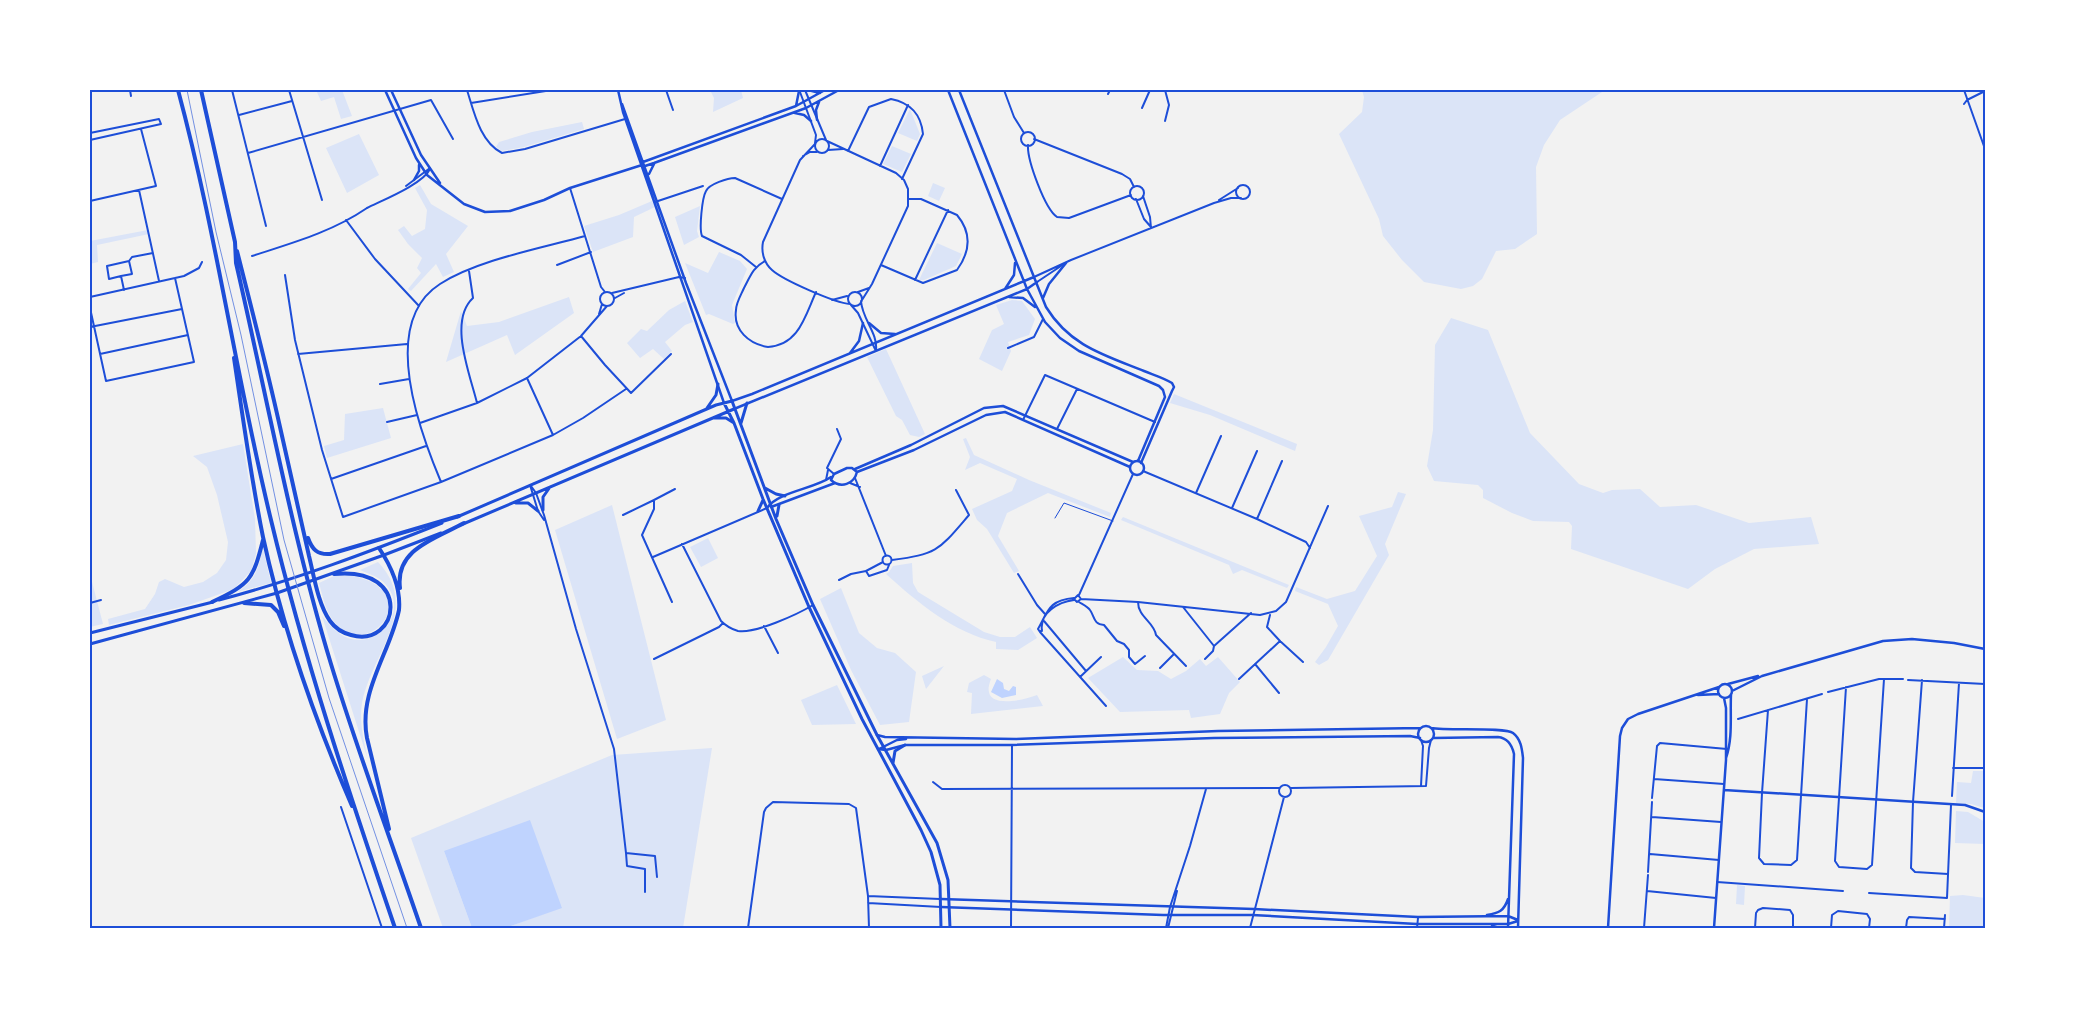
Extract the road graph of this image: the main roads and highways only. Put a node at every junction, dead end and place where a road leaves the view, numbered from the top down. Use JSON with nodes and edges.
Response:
{"nodes":[{"id":1,"x":178,"y":90,"type":"edge"},
{"id":2,"x":201,"y":90,"type":"edge"},
{"id":3,"x":235,"y":242,"type":"junction"},
{"id":4,"x":226,"y":306,"type":"junction"},
{"id":5,"x":718,"y":384,"type":"road end"},
{"id":6,"x":724,"y":403,"type":"junction"},
{"id":7,"x":747,"y":403,"type":"road end"},
{"id":8,"x":734,"y":409,"type":"junction"},
{"id":9,"x":707,"y":410,"type":"junction"},
{"id":10,"x":727,"y":412,"type":"junction"},
{"id":11,"x":711,"y":418,"type":"junction"},
{"id":12,"x":734,"y":423,"type":"junction"},
{"id":13,"x":741,"y":426,"type":"junction"},
{"id":14,"x":550,"y":487,"type":"junction"},
{"id":15,"x":764,"y":488,"type":"junction"},
{"id":16,"x":785,"y":496,"type":"road end"},
{"id":17,"x":763,"y":499,"type":"junction"},
{"id":18,"x":513,"y":503,"type":"junction"},
{"id":19,"x":779,"y":504,"type":"road end"},
{"id":20,"x":758,"y":511,"type":"road end"},
{"id":21,"x":300,"y":514,"type":"junction"},
{"id":22,"x":459,"y":516,"type":"junction"},
{"id":23,"x":776,"y":519,"type":"junction"},
{"id":24,"x":464,"y":524,"type":"junction"},
{"id":25,"x":263,"y":538,"type":"junction"},
{"id":26,"x":379,"y":548,"type":"junction"},
{"id":27,"x":384,"y":555,"type":"junction"},
{"id":28,"x":332,"y":574,"type":"junction"},
{"id":29,"x":274,"y":585,"type":"junction"},
{"id":30,"x":277,"y":593,"type":"junction"},
{"id":31,"x":212,"y":602,"type":"junction"},
{"id":32,"x":244,"y":603,"type":"junction"},
{"id":33,"x":400,"y":605,"type":"junction"},
{"id":34,"x":90,"y":632,"type":"edge"},
{"id":35,"x":290,"y":638,"type":"junction"},
{"id":36,"x":90,"y":644,"type":"edge"},
{"id":37,"x":905,"y":745,"type":"road end"},
{"id":38,"x":893,"y":763,"type":"junction"},
{"id":39,"x":362,"y":830,"type":"junction"},
{"id":40,"x":395,"y":850,"type":"junction"},
{"id":41,"x":395,"y":928,"type":"edge"},
{"id":42,"x":421,"y":928,"type":"edge"},
{"id":43,"x":941,"y":928,"type":"edge"},
{"id":44,"x":950,"y":928,"type":"edge"}],
"edges":[{"from":1,"to":4,"type":"highway"},
{"from":2,"to":3,"type":"highway"},
{"from":3,"to":21,"type":"highway"},
{"from":3,"to":40,"type":"highway"},
{"from":4,"to":25,"type":"highway"},
{"from":4,"to":39,"type":"highway"},
{"from":5,"to":9,"type":"main road"},
{"from":6,"to":8,"type":"main road"},
{"from":6,"to":9,"type":"main road"},
{"from":6,"to":10,"type":"main road"},
{"from":7,"to":13,"type":"main road"},
{"from":8,"to":10,"type":"main road"},
{"from":8,"to":13,"type":"main road"},
{"from":9,"to":22,"type":"main road"},
{"from":10,"to":11,"type":"main road"},
{"from":10,"to":12,"type":"main road"},
{"from":11,"to":12,"type":"main road"},
{"from":11,"to":14,"type":"main road"},
{"from":12,"to":17,"type":"main road"},
{"from":13,"to":15,"type":"main road"},
{"from":14,"to":18,"type":"main road"},
{"from":14,"to":18,"type":"main road"},
{"from":15,"to":16,"type":"main road"},
{"from":15,"to":23,"type":"main road"},
{"from":17,"to":20,"type":"main road"},
{"from":17,"to":43,"type":"main road"},
{"from":18,"to":24,"type":"main road"},
{"from":19,"to":23,"type":"main road"},
{"from":21,"to":22,"type":"highway"},
{"from":21,"to":28,"type":"highway"},
{"from":22,"to":26,"type":"main road"},
{"from":23,"to":38,"type":"main road"},
{"from":24,"to":27,"type":"main road"},
{"from":24,"to":33,"type":"highway"},
{"from":25,"to":29,"type":"highway"},
{"from":25,"to":31,"type":"highway"},
{"from":26,"to":27,"type":"highway"},
{"from":26,"to":29,"type":"main road"},
{"from":27,"to":28,"type":"main road"},
{"from":27,"to":33,"type":"highway"},
{"from":28,"to":30,"type":"main road"},
{"from":29,"to":30,"type":"highway"},
{"from":29,"to":31,"type":"main road"},
{"from":30,"to":32,"type":"main road"},
{"from":30,"to":35,"type":"highway"},
{"from":31,"to":34,"type":"main road"},
{"from":32,"to":35,"type":"highway"},
{"from":32,"to":36,"type":"main road"},
{"from":33,"to":40,"type":"highway"},
{"from":35,"to":39,"type":"highway"},
{"from":37,"to":38,"type":"main road"},
{"from":38,"to":44,"type":"main road"},
{"from":39,"to":41,"type":"highway"},
{"from":40,"to":42,"type":"highway"}]}
